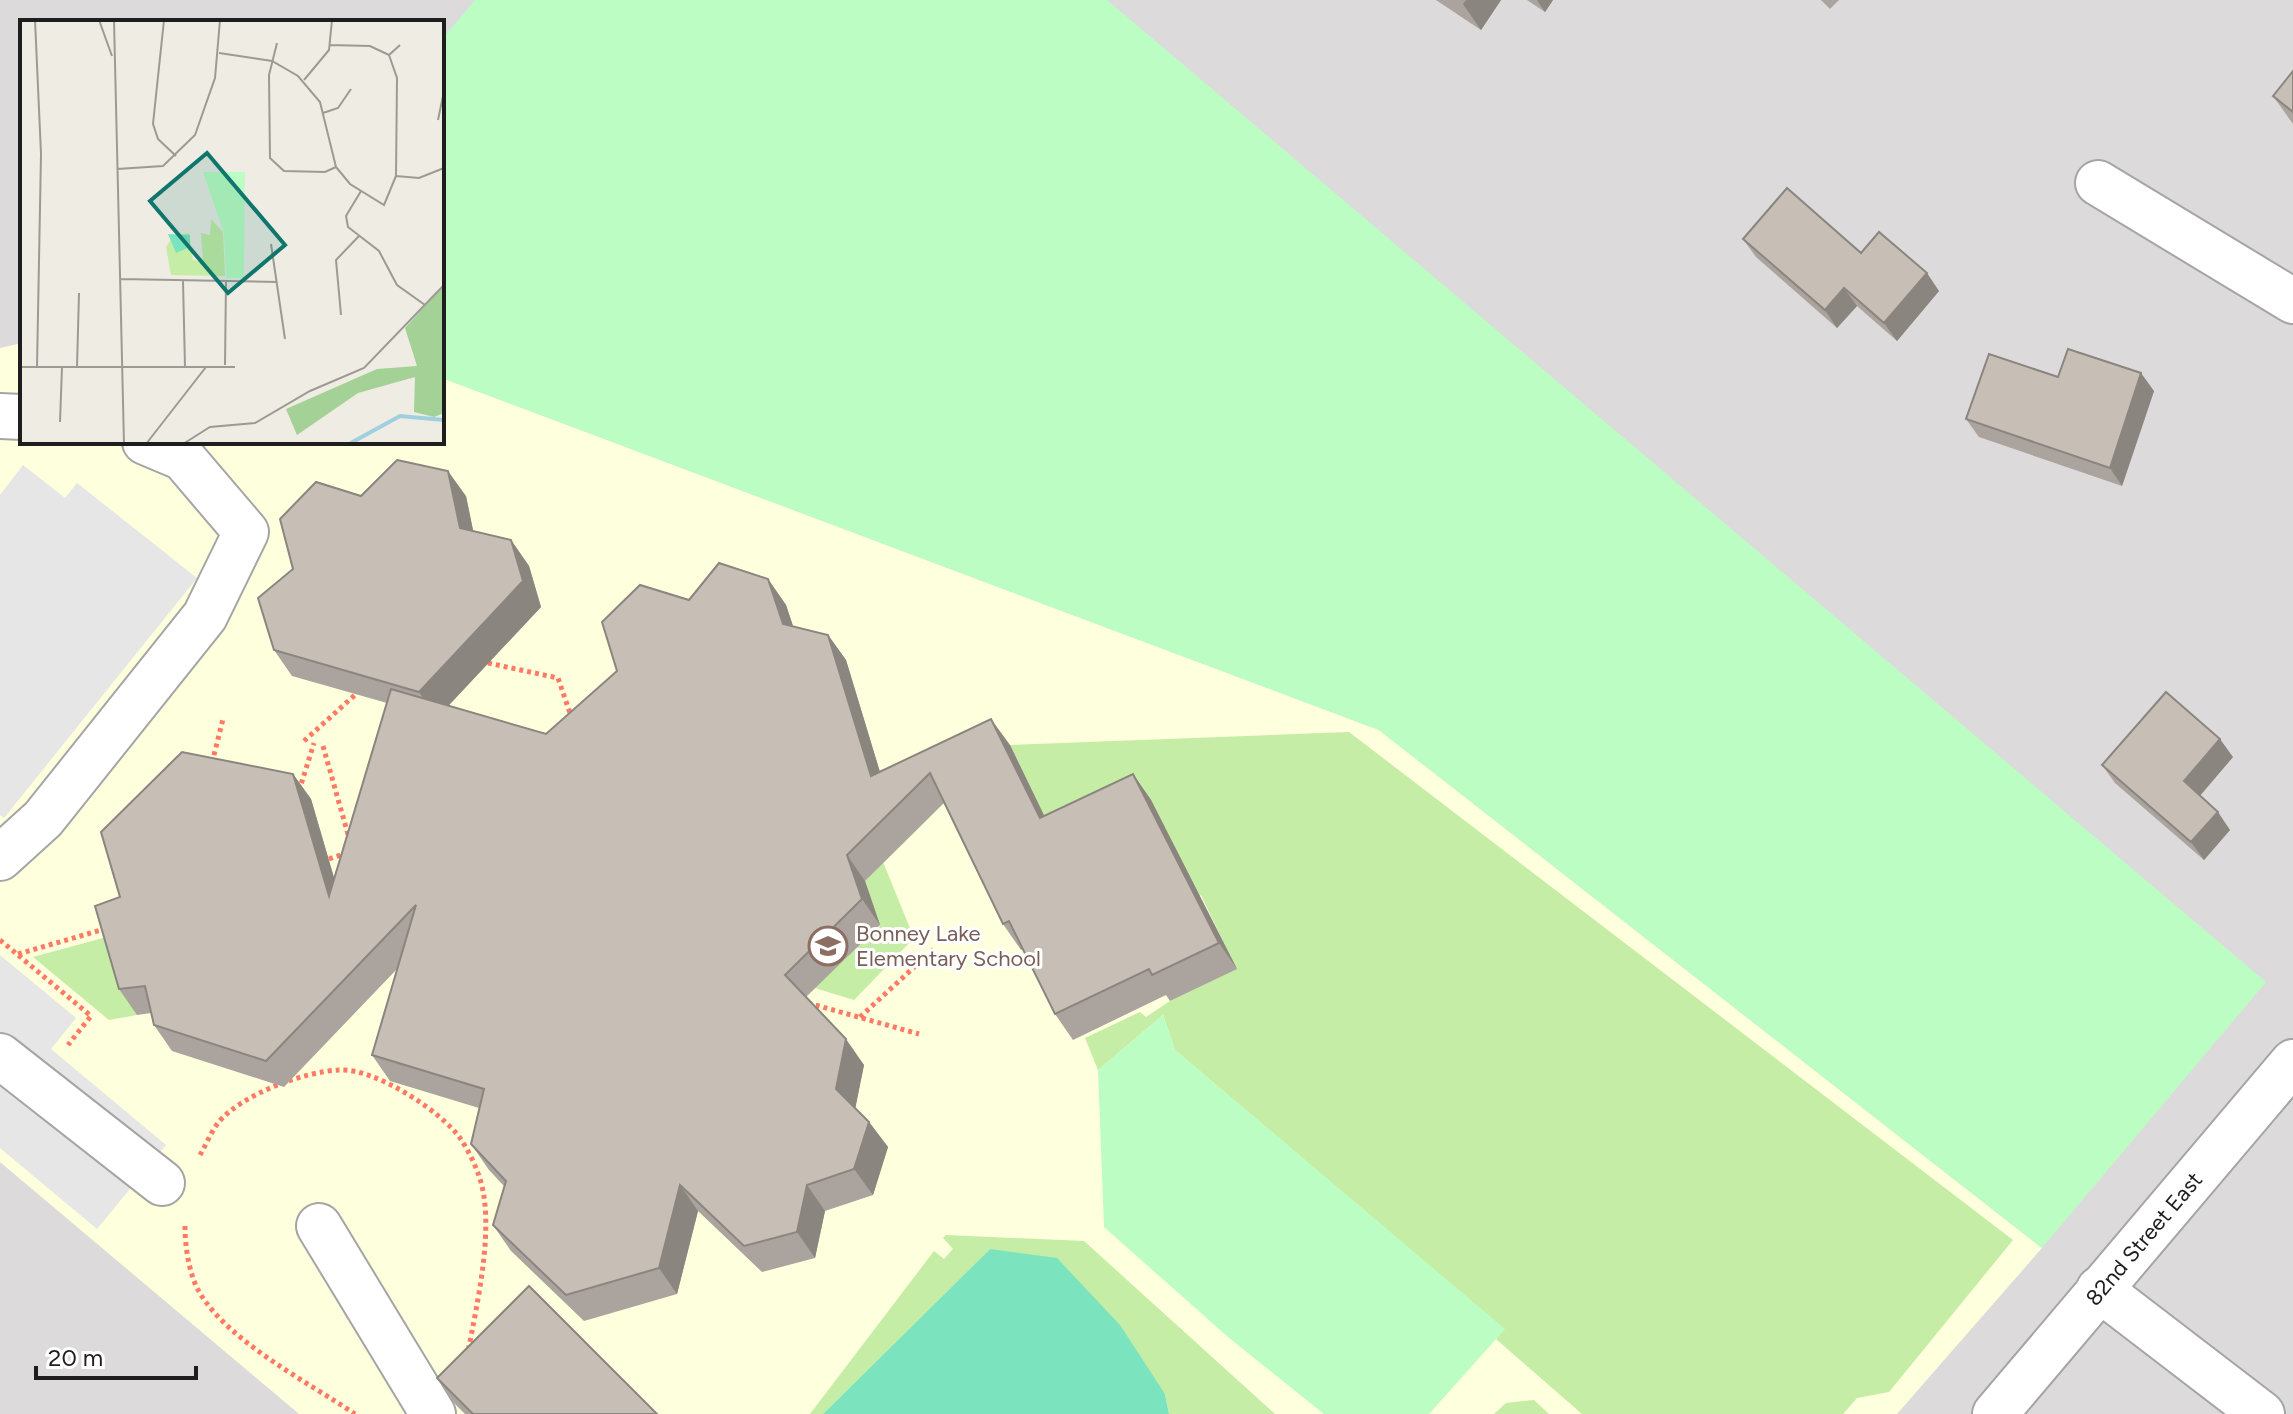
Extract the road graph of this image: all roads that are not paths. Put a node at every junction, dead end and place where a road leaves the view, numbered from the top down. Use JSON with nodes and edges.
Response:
{"nodes":[{"id":1,"x":2098,"y":183,"type":"dead end"},
{"id":2,"x":2293,"y":301,"type":"edge"},
{"id":3,"x":0,"y":416,"type":"edge"},
{"id":4,"x":20,"y":417,"type":"edge"},
{"id":5,"x":164,"y":450,"type":"edge"},
{"id":6,"x":0,"y":858,"type":"edge"},
{"id":7,"x":0,"y":1056,"type":"edge"},
{"id":8,"x":2293,"y":1062,"type":"edge"},
{"id":9,"x":162,"y":1183,"type":"dead end"},
{"id":10,"x":319,"y":1226,"type":"dead end"},
{"id":11,"x":2099,"y":1289,"type":"junction"},
{"id":12,"x":433,"y":1414,"type":"edge"},
{"id":13,"x":1995,"y":1414,"type":"edge"},
{"id":14,"x":2262,"y":1414,"type":"edge"}],
"edges":[{"from":1,"to":2,"type":"street"},
{"from":3,"to":4,"type":"street"},
{"from":5,"to":6,"type":"street"},
{"from":7,"to":9,"type":"street"},
{"from":8,"to":11,"type":"street","name":"82nd Street East"},
{"from":10,"to":12,"type":"street"},
{"from":11,"to":13,"type":"street","name":"82nd Street East"},
{"from":11,"to":14,"type":"street"}]}
